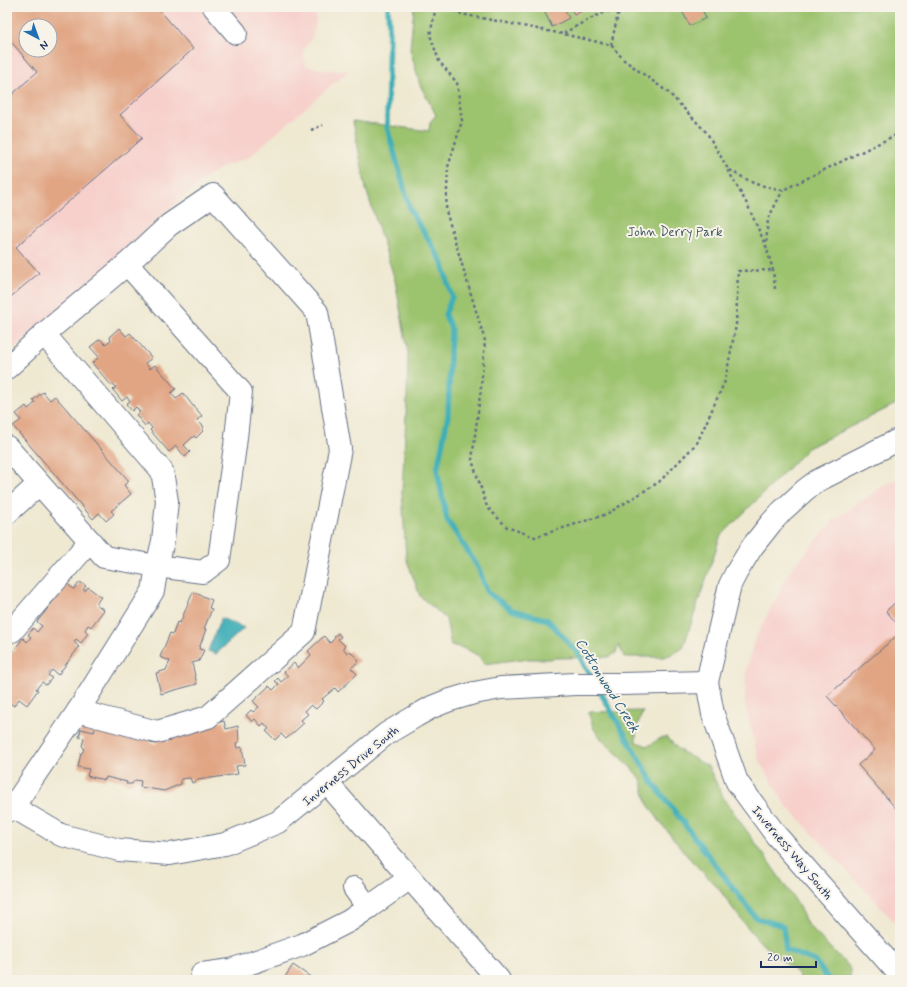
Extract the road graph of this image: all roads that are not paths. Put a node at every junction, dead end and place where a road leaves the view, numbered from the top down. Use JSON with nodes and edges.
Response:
{"nodes":[{"id":1,"x":214,"y":7,"type":"edge"},
{"id":2,"x":236,"y":33,"type":"dead end"},
{"id":3,"x":127,"y":264,"type":"junction"},
{"id":4,"x":44,"y":334,"type":"junction"},
{"id":5,"x":7,"y":368,"type":"edge"},
{"id":6,"x":900,"y":439,"type":"edge"},
{"id":7,"x":7,"y":448,"type":"edge"},
{"id":8,"x":39,"y":484,"type":"junction"},
{"id":9,"x":7,"y":513,"type":"edge"},
{"id":10,"x":90,"y":541,"type":"junction"},
{"id":11,"x":157,"y":566,"type":"junction"},
{"id":12,"x":9,"y":631,"type":"edge"},
{"id":13,"x":707,"y":682,"type":"junction"},
{"id":14,"x":78,"y":711,"type":"junction"},
{"id":15,"x":327,"y":783,"type":"junction"},
{"id":16,"x":9,"y":807,"type":"edge"},
{"id":17,"x":410,"y":878,"type":"junction"},
{"id":18,"x":354,"y":888,"type":"dead end"},
{"id":19,"x":368,"y":908,"type":"junction"},
{"id":20,"x":202,"y":974,"type":"dead end"},
{"id":21,"x":900,"y":976,"type":"edge"},
{"id":22,"x":499,"y":980,"type":"edge"},
{"id":23,"x":895,"y":980,"type":"edge"}],
"edges":[{"from":1,"to":2,"type":"street"},
{"from":3,"to":4,"type":"street"},
{"from":3,"to":11,"type":"street"},
{"from":3,"to":14,"type":"street"},
{"from":4,"to":5,"type":"street"},
{"from":4,"to":11,"type":"street"},
{"from":6,"to":13,"type":"street","name":"Inverness Way South"},
{"from":7,"to":8,"type":"street"},
{"from":8,"to":9,"type":"street"},
{"from":8,"to":10,"type":"street"},
{"from":10,"to":11,"type":"street"},
{"from":10,"to":12,"type":"street"},
{"from":11,"to":14,"type":"street"},
{"from":13,"to":15,"type":"street","name":"Inverness Drive South"},
{"from":13,"to":21,"type":"street","name":"Inverness Way South"},
{"from":14,"to":16,"type":"street"},
{"from":15,"to":16,"type":"street","name":"Inverness Drive South"},
{"from":15,"to":17,"type":"street"},
{"from":17,"to":19,"type":"street"},
{"from":17,"to":22,"type":"street"},
{"from":18,"to":19,"type":"street"},
{"from":19,"to":20,"type":"street"},
{"from":21,"to":23,"type":"street"}]}
